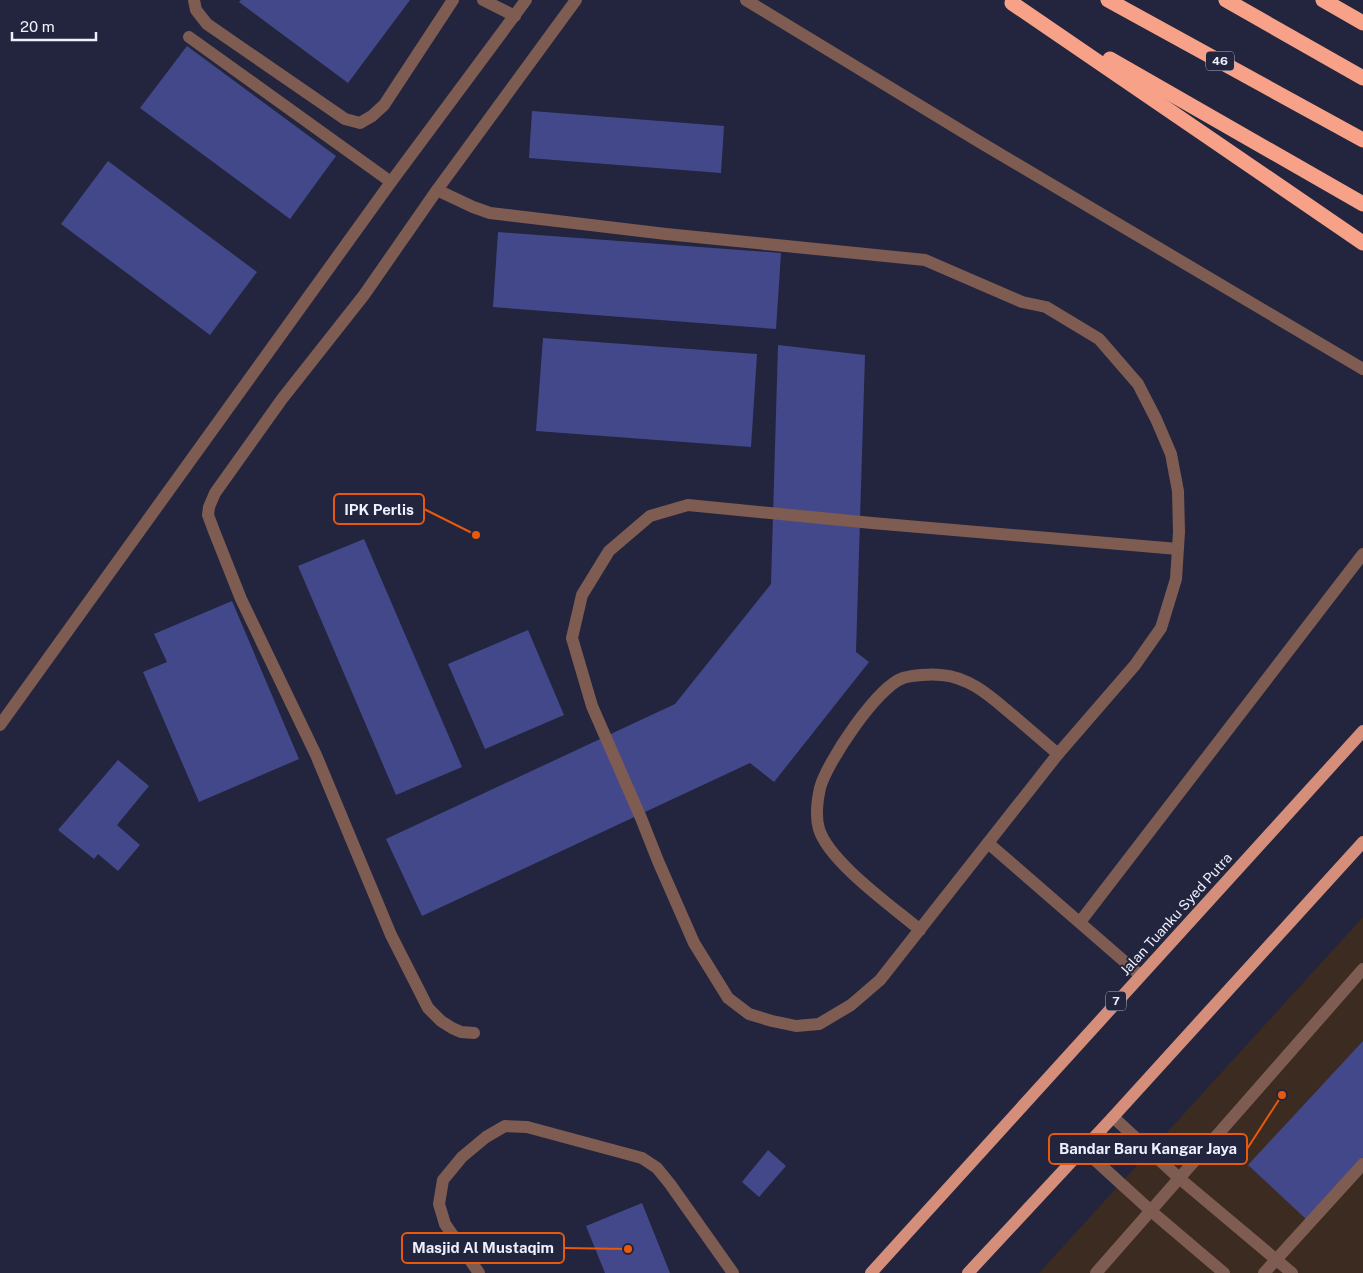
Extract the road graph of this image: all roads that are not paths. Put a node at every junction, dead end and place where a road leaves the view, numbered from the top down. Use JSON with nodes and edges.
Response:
{"nodes":[{"id":1,"x":194,"y":0,"type":"edge"},
{"id":2,"x":453,"y":0,"type":"edge"},
{"id":3,"x":482,"y":0,"type":"edge"},
{"id":4,"x":526,"y":0,"type":"edge"},
{"id":5,"x":576,"y":0,"type":"edge"},
{"id":6,"x":746,"y":0,"type":"edge"},
{"id":7,"x":1108,"y":0,"type":"edge"},
{"id":8,"x":1226,"y":0,"type":"edge"},
{"id":9,"x":1322,"y":0,"type":"edge"},
{"id":10,"x":1009,"y":2,"type":"edge"},
{"id":11,"x":515,"y":16,"type":"junction"},
{"id":12,"x":1363,"y":23,"type":"edge"},
{"id":13,"x":189,"y":37,"type":"dead end"},
{"id":14,"x":1360,"y":77,"type":"edge"},
{"id":15,"x":1363,"y":140,"type":"edge"},
{"id":16,"x":391,"y":182,"type":"junction"},
{"id":17,"x":437,"y":190,"type":"junction"},
{"id":18,"x":1363,"y":204,"type":"edge"},
{"id":19,"x":1363,"y":243,"type":"edge"},
{"id":20,"x":1363,"y":369,"type":"edge"},
{"id":21,"x":1178,"y":549,"type":"junction"},
{"id":22,"x":1363,"y":554,"type":"edge"},
{"id":23,"x":0,"y":725,"type":"edge"},
{"id":24,"x":1363,"y":731,"type":"edge"},
{"id":25,"x":1058,"y":754,"type":"junction"},
{"id":26,"x":1363,"y":842,"type":"edge"},
{"id":27,"x":988,"y":843,"type":"junction"},
{"id":28,"x":1080,"y":922,"type":"junction"},
{"id":29,"x":920,"y":930,"type":"junction"},
{"id":30,"x":1363,"y":969,"type":"edge"},
{"id":31,"x":1140,"y":975,"type":"junction"},
{"id":32,"x":474,"y":1033,"type":"dead end"},
{"id":33,"x":1113,"y":1117,"type":"junction"},
{"id":34,"x":1083,"y":1149,"type":"junction"},
{"id":35,"x":1363,"y":1164,"type":"edge"},
{"id":36,"x":1179,"y":1178,"type":"junction"},
{"id":37,"x":1151,"y":1211,"type":"junction"},
{"id":38,"x":1276,"y":1259,"type":"junction"},
{"id":39,"x":479,"y":1273,"type":"edge"},
{"id":40,"x":733,"y":1273,"type":"edge"},
{"id":41,"x":871,"y":1273,"type":"edge"},
{"id":42,"x":968,"y":1273,"type":"edge"},
{"id":43,"x":1096,"y":1273,"type":"edge"},
{"id":44,"x":1224,"y":1273,"type":"edge"},
{"id":45,"x":1264,"y":1273,"type":"edge"},
{"id":46,"x":1292,"y":1273,"type":"edge"}],
"edges":[{"from":1,"to":2,"type":"street"},
{"from":3,"to":11,"type":"street"},
{"from":4,"to":11,"type":"street"},
{"from":5,"to":17,"type":"street"},
{"from":6,"to":20,"type":"street"},
{"from":7,"to":15,"type":"highway","number":"46"},
{"from":8,"to":14,"type":"highway"},
{"from":9,"to":12,"type":"highway"},
{"from":10,"to":18,"type":"highway"},
{"from":10,"to":19,"type":"highway"},
{"from":11,"to":16,"type":"street"},
{"from":13,"to":16,"type":"street"},
{"from":16,"to":23,"type":"street"},
{"from":17,"to":21,"type":"street"},
{"from":17,"to":32,"type":"street"},
{"from":21,"to":25,"type":"street"},
{"from":21,"to":29,"type":"street"},
{"from":22,"to":28,"type":"street"},
{"from":24,"to":31,"type":"main road","name":"Jalan Tuanku Syed Putra","number":"7"},
{"from":25,"to":27,"type":"street"},
{"from":25,"to":29,"type":"street"},
{"from":26,"to":33,"type":"main road"},
{"from":27,"to":28,"type":"street"},
{"from":27,"to":29,"type":"street"},
{"from":28,"to":31,"type":"street"},
{"from":30,"to":36,"type":"street"},
{"from":31,"to":41,"type":"main road","name":"Jalan Tuanku Syed Putra","number":"7"},
{"from":33,"to":34,"type":"main road"},
{"from":33,"to":36,"type":"street"},
{"from":34,"to":37,"type":"street"},
{"from":34,"to":42,"type":"main road"},
{"from":35,"to":38,"type":"street"},
{"from":36,"to":37,"type":"street"},
{"from":36,"to":38,"type":"street"},
{"from":37,"to":43,"type":"street"},
{"from":37,"to":44,"type":"street"},
{"from":38,"to":45,"type":"street"},
{"from":38,"to":46,"type":"street"},
{"from":39,"to":40,"type":"street"}]}
